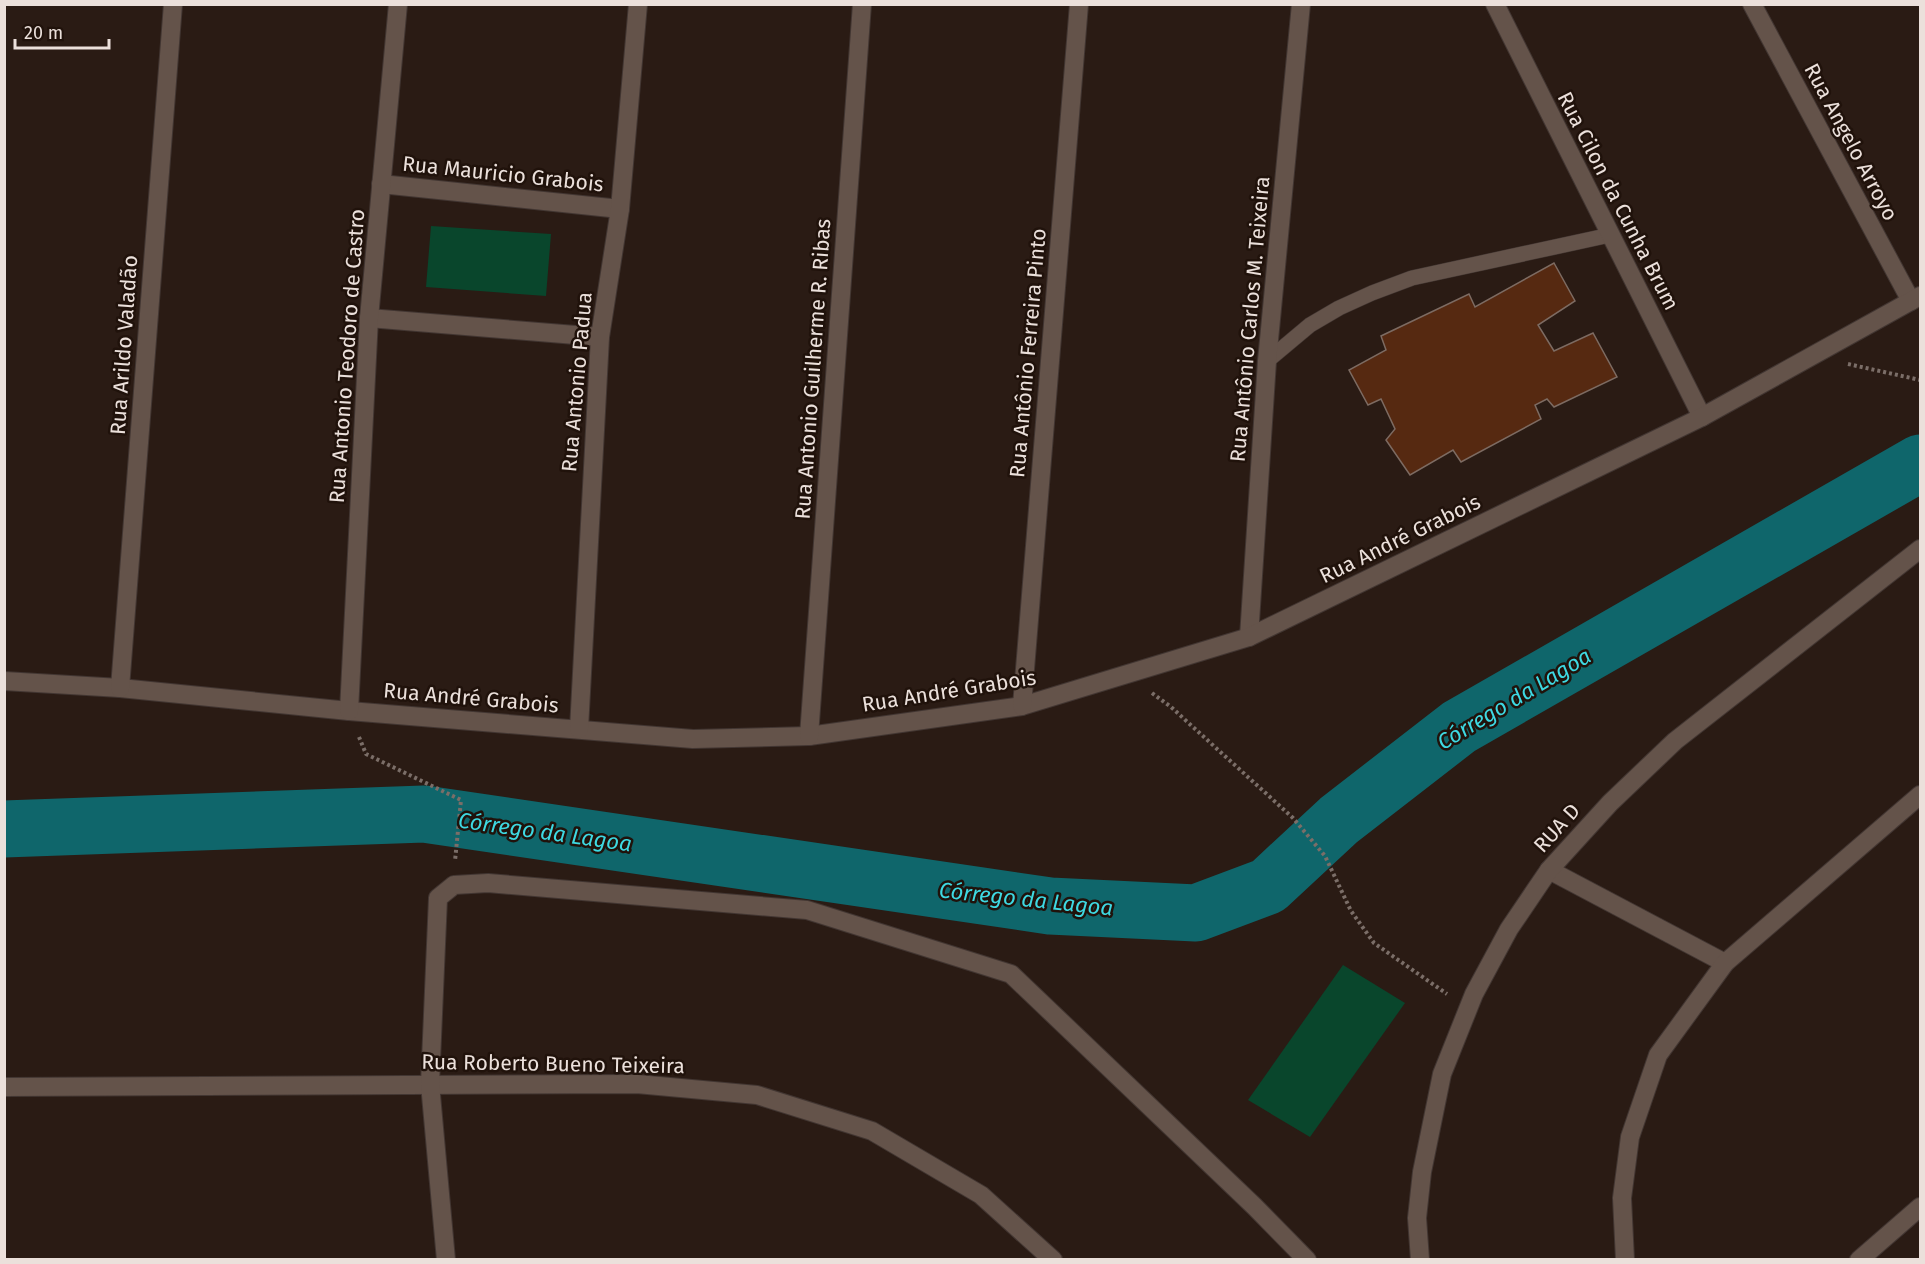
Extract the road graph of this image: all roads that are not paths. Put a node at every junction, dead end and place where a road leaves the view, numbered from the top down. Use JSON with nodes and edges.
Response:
{"nodes":[{"id":1,"x":173,"y":4,"type":"edge"},
{"id":2,"x":398,"y":4,"type":"edge"},
{"id":3,"x":638,"y":4,"type":"edge"},
{"id":4,"x":862,"y":4,"type":"edge"},
{"id":5,"x":1079,"y":4,"type":"edge"},
{"id":6,"x":1301,"y":4,"type":"edge"},
{"id":7,"x":1495,"y":4,"type":"edge"},
{"id":8,"x":1752,"y":4,"type":"edge"},
{"id":9,"x":381,"y":184,"type":"junction"},
{"id":10,"x":620,"y":209,"type":"junction"},
{"id":11,"x":1610,"y":235,"type":"junction"},
{"id":12,"x":1916,"y":299,"type":"edge"},
{"id":13,"x":369,"y":318,"type":"junction"},
{"id":14,"x":600,"y":337,"type":"junction"},
{"id":15,"x":1267,"y":361,"type":"junction"},
{"id":16,"x":1702,"y":417,"type":"junction"},
{"id":17,"x":1920,"y":549,"type":"edge"},
{"id":18,"x":1249,"y":637,"type":"junction"},
{"id":19,"x":4,"y":681,"type":"edge"},
{"id":20,"x":120,"y":688,"type":"junction"},
{"id":21,"x":1022,"y":706,"type":"junction"},
{"id":22,"x":349,"y":711,"type":"junction"},
{"id":23,"x":579,"y":729,"type":"junction"},
{"id":24,"x":809,"y":736,"type":"junction"},
{"id":25,"x":1920,"y":795,"type":"edge"},
{"id":26,"x":1549,"y":870,"type":"junction"},
{"id":27,"x":1725,"y":963,"type":"junction"},
{"id":28,"x":430,"y":1084,"type":"junction"},
{"id":29,"x":4,"y":1088,"type":"edge"},
{"id":30,"x":1920,"y":1207,"type":"edge"},
{"id":31,"x":446,"y":1260,"type":"edge"},
{"id":32,"x":1053,"y":1260,"type":"edge"},
{"id":33,"x":1307,"y":1260,"type":"edge"},
{"id":34,"x":1420,"y":1260,"type":"edge"},
{"id":35,"x":1625,"y":1260,"type":"edge"},
{"id":36,"x":1859,"y":1260,"type":"edge"}],
"edges":[{"from":1,"to":20,"type":"street","name":"Rua Arildo Valadão"},
{"from":2,"to":9,"type":"street","name":"Rua Antonio Teodoro de Castro"},
{"from":3,"to":10,"type":"street","name":"Rua Antonio Padua"},
{"from":4,"to":24,"type":"street","name":"Rua Antonio Guilherme R. Ribas"},
{"from":5,"to":21,"type":"street","name":"Rua Antônio Ferreira Pinto"},
{"from":6,"to":15,"type":"street","name":"Rua Antônio Carlos M. Teixeira"},
{"from":7,"to":11,"type":"street","name":"Rua Cilon da Cunha Brum"},
{"from":8,"to":12,"type":"street","name":"Rua Angelo Arroyo"},
{"from":9,"to":10,"type":"street","name":"Rua Mauricio Grabois"},
{"from":9,"to":13,"type":"street","name":"Rua Antonio Teodoro de Castro"},
{"from":10,"to":14,"type":"street","name":"Rua Antonio Padua"},
{"from":11,"to":15,"type":"lane"},
{"from":11,"to":16,"type":"street","name":"Rua Cilon da Cunha Brum"},
{"from":12,"to":16,"type":"street","name":"Rua André Grabois"},
{"from":13,"to":14,"type":"street"},
{"from":13,"to":22,"type":"street","name":"Rua Antonio Teodoro de Castro"},
{"from":14,"to":23,"type":"street","name":"Rua Antonio Padua"},
{"from":15,"to":18,"type":"street","name":"Rua Antônio Carlos M. Teixeira"},
{"from":16,"to":18,"type":"street","name":"Rua André Grabois"},
{"from":17,"to":26,"type":"street","name":"RUA D"},
{"from":18,"to":21,"type":"street","name":"Rua André Grabois"},
{"from":19,"to":20,"type":"street","name":"Rua André Grabois"},
{"from":20,"to":22,"type":"street","name":"Rua André Grabois"},
{"from":21,"to":24,"type":"street","name":"Rua André Grabois"},
{"from":22,"to":23,"type":"street","name":"Rua André Grabois"},
{"from":23,"to":24,"type":"street","name":"Rua André Grabois"},
{"from":25,"to":27,"type":"street"},
{"from":26,"to":27,"type":"street"},
{"from":26,"to":34,"type":"street","name":"RUA D"},
{"from":27,"to":35,"type":"street"},
{"from":28,"to":29,"type":"street","name":"Rua Roberto Bueno Teixeira"},
{"from":28,"to":31,"type":"street"},
{"from":28,"to":32,"type":"street","name":"Rua Roberto Bueno Teixeira"},
{"from":28,"to":33,"type":"street"},
{"from":30,"to":36,"type":"street"}]}
